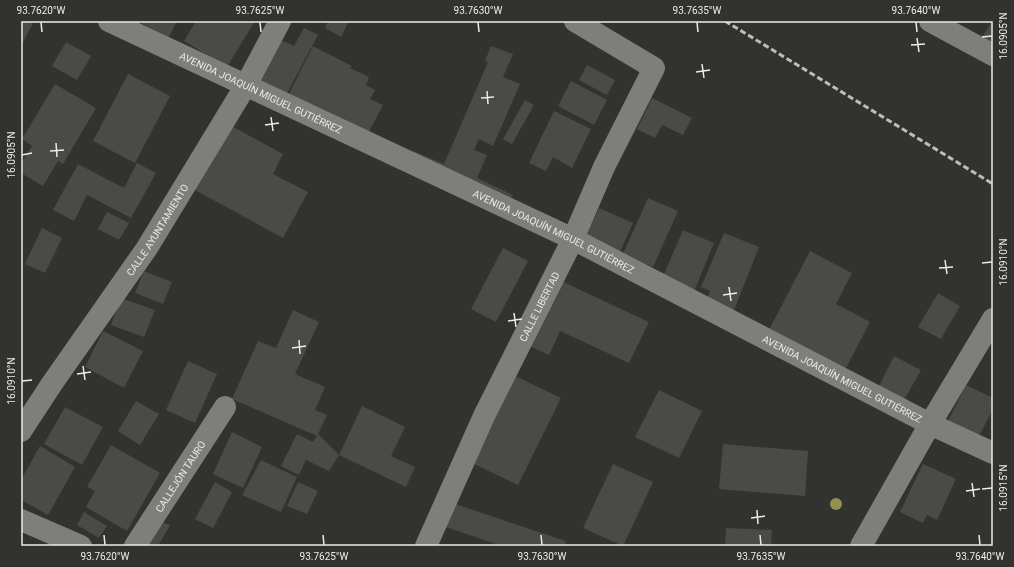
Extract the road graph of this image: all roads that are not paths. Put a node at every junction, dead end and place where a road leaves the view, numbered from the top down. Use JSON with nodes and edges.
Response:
{"nodes":[{"id":1,"x":109,"y":21,"type":"edge"},
{"id":2,"x":280,"y":21,"type":"edge"},
{"id":3,"x":575,"y":21,"type":"edge"},
{"id":4,"x":930,"y":21,"type":"edge"},
{"id":5,"x":993,"y":56,"type":"edge"},
{"id":6,"x":246,"y":85,"type":"junction"},
{"id":7,"x":573,"y":239,"type":"junction"},
{"id":8,"x":993,"y":319,"type":"edge"},
{"id":9,"x":225,"y":407,"type":"dead end"},
{"id":10,"x":930,"y":424,"type":"junction"},
{"id":11,"x":21,"y":431,"type":"edge"},
{"id":12,"x":993,"y":453,"type":"edge"},
{"id":13,"x":21,"y":520,"type":"edge"},
{"id":14,"x":81,"y":546,"type":"edge"},
{"id":15,"x":135,"y":546,"type":"edge"},
{"id":16,"x":426,"y":546,"type":"edge"},
{"id":17,"x":861,"y":546,"type":"edge"}],
"edges":[{"from":1,"to":6,"type":"street","name":"AVENIDA JOAQUÍN MIGUEL GUTIÉRREZ"},
{"from":2,"to":6,"type":"street","name":"CALLE AYUNTAMIENTO"},
{"from":3,"to":7,"type":"street","name":"CALLE LIBERTAD"},
{"from":4,"to":5,"type":"street"},
{"from":6,"to":7,"type":"street","name":"AVENIDA JOAQUÍN MIGUEL GUTIÉRREZ"},
{"from":6,"to":11,"type":"street","name":"CALLE AYUNTAMIENTO"},
{"from":7,"to":10,"type":"street","name":"AVENIDA JOAQUÍN MIGUEL GUTIÉRREZ"},
{"from":7,"to":16,"type":"street","name":"CALLE LIBERTAD"},
{"from":8,"to":10,"type":"street"},
{"from":9,"to":15,"type":"street","name":"CALLEJÓN TAURO"},
{"from":10,"to":12,"type":"street","name":"AVENIDA JOAQUÍN MIGUEL GUTIÉRREZ"},
{"from":10,"to":17,"type":"street"},
{"from":13,"to":14,"type":"street"}]}
